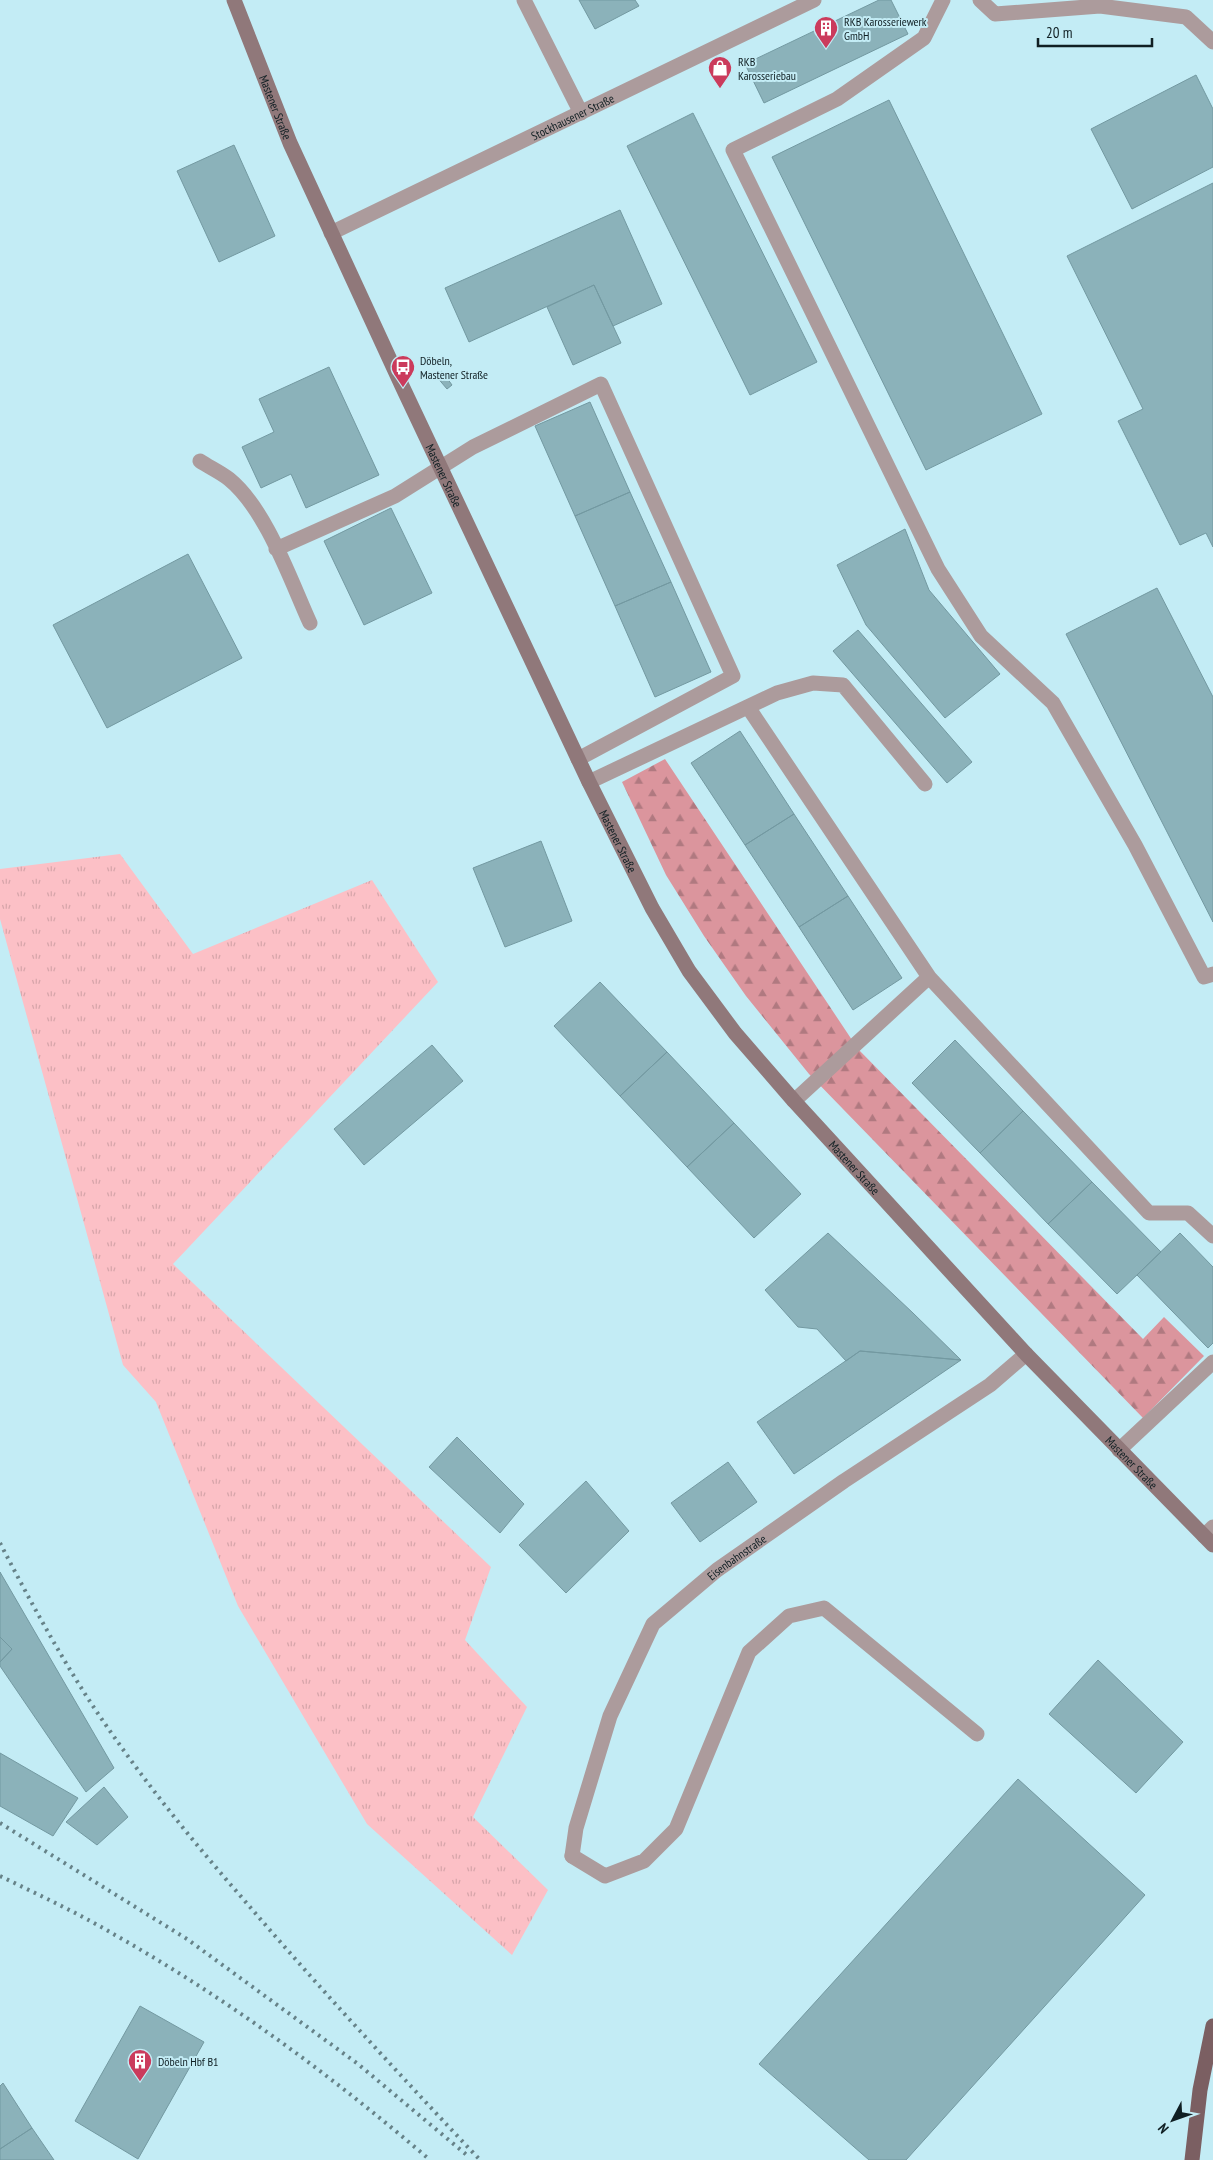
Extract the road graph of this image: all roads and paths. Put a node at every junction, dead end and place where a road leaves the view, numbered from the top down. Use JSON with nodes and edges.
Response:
{"nodes":[{"id":1,"x":234,"y":0,"type":"edge"},
{"id":2,"x":524,"y":0,"type":"edge"},
{"id":3,"x":814,"y":0,"type":"edge"},
{"id":4,"x":943,"y":0,"type":"edge"},
{"id":5,"x":980,"y":0,"type":"edge"},
{"id":6,"x":1213,"y":42,"type":"edge"},
{"id":7,"x":581,"y":113,"type":"junction"},
{"id":8,"x":331,"y":233,"type":"junction"},
{"id":9,"x":200,"y":461,"type":"dead end"},
{"id":10,"x":441,"y":468,"type":"junction"},
{"id":11,"x":276,"y":549,"type":"junction"},
{"id":12,"x":310,"y":623,"type":"dead end"},
{"id":13,"x":748,"y":707,"type":"junction"},
{"id":14,"x":578,"y":758,"type":"junction"},
{"id":15,"x":589,"y":782,"type":"junction"},
{"id":16,"x":925,"y":784,"type":"dead end"},
{"id":17,"x":1213,"y":974,"type":"edge"},
{"id":18,"x":929,"y":977,"type":"junction"},
{"id":19,"x":794,"y":1101,"type":"junction"},
{"id":20,"x":1213,"y":1236,"type":"edge"},
{"id":21,"x":1026,"y":1354,"type":"junction"},
{"id":22,"x":1213,"y":1362,"type":"edge"},
{"id":23,"x":1119,"y":1450,"type":"junction"},
{"id":24,"x":1210,"y":1536,"type":"edge"},
{"id":25,"x":977,"y":1734,"type":"dead end"},
{"id":26,"x":1213,"y":2026,"type":"edge"},
{"id":27,"x":1192,"y":2160,"type":"edge"}],
"edges":[{"from":1,"to":8,"type":"main road","name":"Mastener Straße"},
{"from":2,"to":7,"type":"street"},
{"from":3,"to":7,"type":"street","name":"Stockhausener Straße"},
{"from":4,"to":17,"type":"street"},
{"from":5,"to":6,"type":"street"},
{"from":7,"to":8,"type":"street","name":"Stockhausener Straße"},
{"from":8,"to":10,"type":"main road","name":"Mastener Straße"},
{"from":9,"to":11,"type":"street"},
{"from":10,"to":11,"type":"street"},
{"from":10,"to":14,"type":"main road","name":"Mastener Straße"},
{"from":10,"to":14,"type":"street"},
{"from":11,"to":12,"type":"street"},
{"from":13,"to":15,"type":"street"},
{"from":13,"to":16,"type":"street"},
{"from":13,"to":18,"type":"street"},
{"from":14,"to":15,"type":"main road","name":"Mastener Straße"},
{"from":15,"to":19,"type":"main road","name":"Mastener Straße"},
{"from":18,"to":19,"type":"street"},
{"from":18,"to":20,"type":"street"},
{"from":19,"to":21,"type":"main road","name":"Mastener Straße"},
{"from":21,"to":23,"type":"main road","name":"Mastener Straße"},
{"from":21,"to":25,"type":"street","name":"Eisenbahnstraße"},
{"from":22,"to":23,"type":"street"},
{"from":23,"to":24,"type":"main road","name":"Mastener Straße"},
{"from":26,"to":27,"type":"main road"}]}
